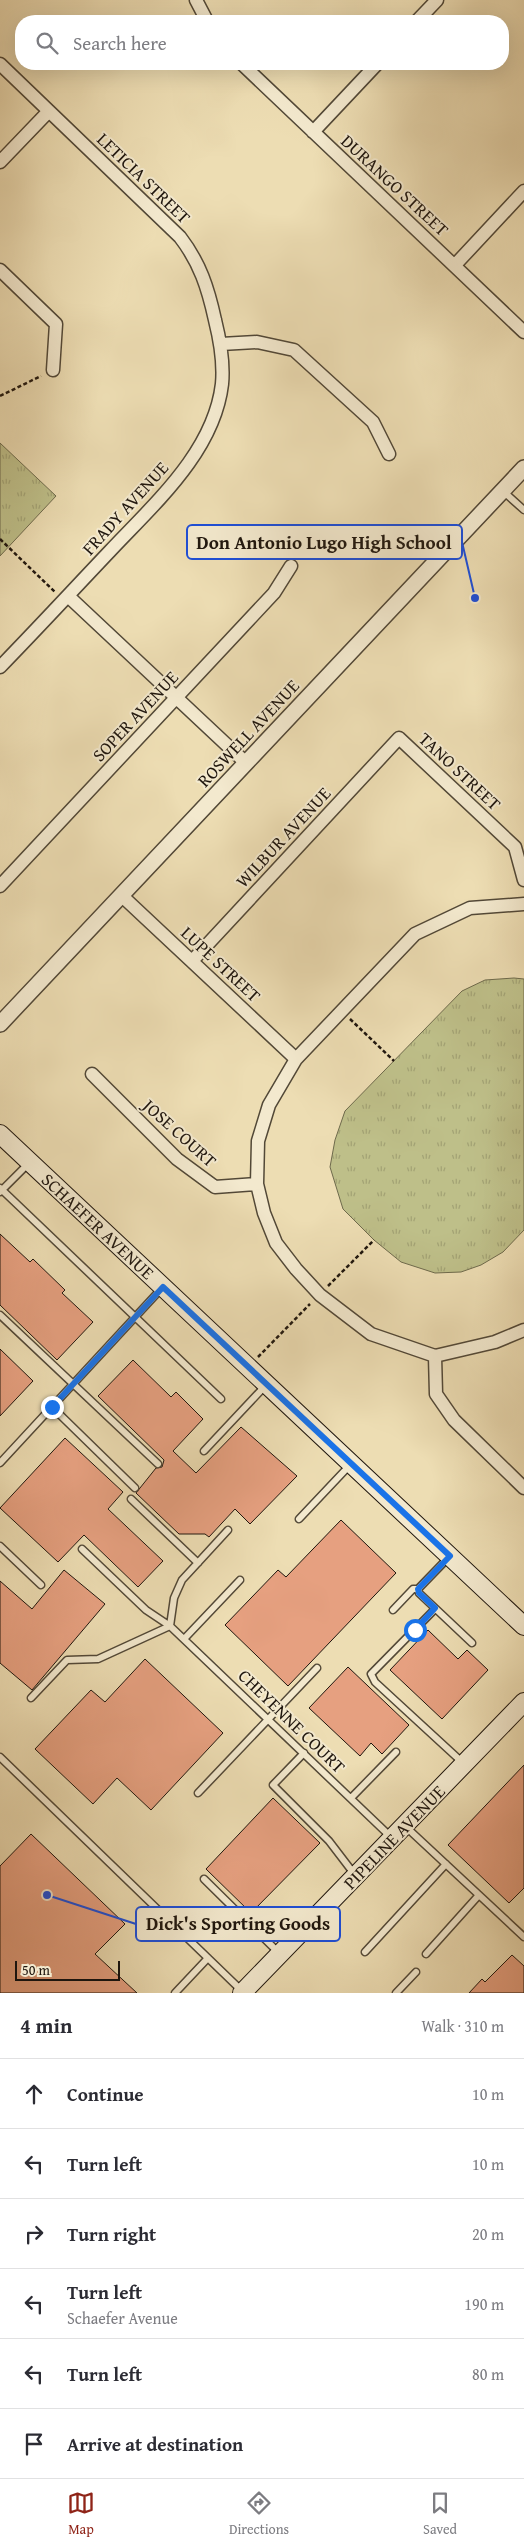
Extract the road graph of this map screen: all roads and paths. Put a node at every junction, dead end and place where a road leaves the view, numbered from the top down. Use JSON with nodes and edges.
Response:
{"nodes":[{"id":1,"x":196,"y":0,"type":"edge"},
{"id":2,"x":437,"y":0,"type":"edge"},
{"id":3,"x":204,"y":15,"type":"edge"},
{"id":4,"x":423,"y":15,"type":"edge"},
{"id":5,"x":0,"y":64,"type":"edge"},
{"id":6,"x":248,"y":70,"type":"edge"},
{"id":7,"x":371,"y":70,"type":"edge"},
{"id":8,"x":49,"y":111,"type":"junction"},
{"id":9,"x":313,"y":132,"type":"junction"},
{"id":10,"x":0,"y":162,"type":"edge"},
{"id":11,"x":524,"y":191,"type":"edge"},
{"id":12,"x":455,"y":265,"type":"junction"},
{"id":13,"x":0,"y":270,"type":"edge"},
{"id":14,"x":524,"y":332,"type":"edge"},
{"id":15,"x":221,"y":344,"type":"junction"},
{"id":16,"x":53,"y":370,"type":"joint"},
{"id":17,"x":0,"y":396,"type":"edge"},
{"id":18,"x":389,"y":454,"type":"dead end"},
{"id":19,"x":524,"y":468,"type":"edge"},
{"id":20,"x":503,"y":491,"type":"junction"},
{"id":21,"x":524,"y":510,"type":"edge"},
{"id":22,"x":0,"y":539,"type":"edge"},
{"id":23,"x":291,"y":566,"type":"dead end"},
{"id":24,"x":66,"y":598,"type":"junction"},
{"id":25,"x":0,"y":667,"type":"edge"},
{"id":26,"x":176,"y":697,"type":"junction"},
{"id":27,"x":399,"y":738,"type":"joint"},
{"id":28,"x":246,"y":763,"type":"junction"},
{"id":29,"x":524,"y":880,"type":"edge"},
{"id":30,"x":0,"y":886,"type":"edge"},
{"id":31,"x":121,"y":895,"type":"junction"},
{"id":32,"x":524,"y":904,"type":"edge"},
{"id":33,"x":193,"y":960,"type":"junction"},
{"id":34,"x":341,"y":1012,"type":"junction"},
{"id":35,"x":0,"y":1024,"type":"edge"},
{"id":36,"x":296,"y":1059,"type":"junction"},
{"id":37,"x":394,"y":1061,"type":"dead end"},
{"id":38,"x":92,"y":1074,"type":"dead end"},
{"id":39,"x":0,"y":1134,"type":"edge"},
{"id":40,"x":30,"y":1162,"type":"junction"},
{"id":41,"x":257,"y":1184,"type":"junction"},
{"id":42,"x":1,"y":1190,"type":"edge"},
{"id":43,"x":163,"y":1287,"type":"junction"},
{"id":44,"x":0,"y":1315,"type":"edge"},
{"id":45,"x":135,"y":1317,"type":"junction"},
{"id":46,"x":524,"y":1330,"type":"edge"},
{"id":47,"x":436,"y":1356,"type":"junction"},
{"id":48,"x":73,"y":1384,"type":"junction"},
{"id":49,"x":267,"y":1384,"type":"junction"},
{"id":50,"x":221,"y":1399,"type":"dead end"},
{"id":51,"x":52,"y":1407,"type":"junction"},
{"id":52,"x":204,"y":1451,"type":"dead end"},
{"id":53,"x":0,"y":1463,"type":"edge"},
{"id":54,"x":158,"y":1464,"type":"dead end"},
{"id":55,"x":351,"y":1464,"type":"junction"},
{"id":56,"x":135,"y":1488,"type":"dead end"},
{"id":57,"x":524,"y":1488,"type":"edge"},
{"id":58,"x":131,"y":1499,"type":"dead end"},
{"id":59,"x":299,"y":1518,"type":"dead end"},
{"id":60,"x":228,"y":1530,"type":"dead end"},
{"id":61,"x":0,"y":1546,"type":"edge"},
{"id":62,"x":82,"y":1549,"type":"dead end"},
{"id":63,"x":450,"y":1556,"type":"junction"},
{"id":64,"x":198,"y":1563,"type":"junction"},
{"id":65,"x":240,"y":1580,"type":"dead end"},
{"id":66,"x":41,"y":1586,"type":"dead end"},
{"id":67,"x":418,"y":1589,"type":"junction"},
{"id":68,"x":435,"y":1608,"type":"junction"},
{"id":69,"x":393,"y":1610,"type":"dead end"},
{"id":70,"x":170,"y":1626,"type":"junction"},
{"id":71,"x":524,"y":1626,"type":"edge"},
{"id":72,"x":184,"y":1639,"type":"junction"},
{"id":73,"x":472,"y":1643,"type":"dead end"},
{"id":74,"x":317,"y":1668,"type":"dead end"},
{"id":75,"x":31,"y":1698,"type":"dead end"},
{"id":76,"x":524,"y":1702,"type":"edge"},
{"id":77,"x":268,"y":1719,"type":"junction"},
{"id":78,"x":396,"y":1752,"type":"dead end"},
{"id":79,"x":304,"y":1753,"type":"junction"},
{"id":80,"x":0,"y":1757,"type":"edge"},
{"id":81,"x":465,"y":1765,"type":"junction"},
{"id":82,"x":198,"y":1793,"type":"dead end"},
{"id":83,"x":351,"y":1798,"type":"junction"},
{"id":84,"x":399,"y":1832,"type":"junction"},
{"id":85,"x":446,"y":1864,"type":"junction"},
{"id":86,"x":356,"y":1877,"type":"junction"},
{"id":87,"x":204,"y":1879,"type":"dead end"},
{"id":88,"x":479,"y":1895,"type":"junction"},
{"id":89,"x":524,"y":1937,"type":"edge"},
{"id":90,"x":365,"y":1952,"type":"dead end"},
{"id":91,"x":280,"y":1954,"type":"junction"},
{"id":92,"x":426,"y":1954,"type":"dead end"},
{"id":93,"x":208,"y":1958,"type":"junction"},
{"id":94,"x":416,"y":1972,"type":"dead end"},
{"id":95,"x":175,"y":1993,"type":"edge"},
{"id":96,"x":243,"y":1993,"type":"edge"},
{"id":97,"x":396,"y":1993,"type":"edge"}],
"edges":[{"from":1,"to":3,"type":"street"},
{"from":2,"to":4,"type":"street"},
{"from":5,"to":8,"type":"street","name":"LETICIA STREET"},
{"from":6,"to":9,"type":"street","name":"DURANGO STREET"},
{"from":7,"to":9,"type":"street"},
{"from":8,"to":10,"type":"street"},
{"from":8,"to":15,"type":"street","name":"LETICIA STREET"},
{"from":9,"to":12,"type":"street","name":"DURANGO STREET"},
{"from":11,"to":12,"type":"street"},
{"from":12,"to":14,"type":"street","name":"DURANGO STREET"},
{"from":13,"to":16,"type":"street"},
{"from":15,"to":18,"type":"street"},
{"from":15,"to":24,"type":"street","name":"FRADY AVENUE"},
{"from":16,"to":17,"type":"path"},
{"from":19,"to":20,"type":"street","name":"ROSWELL AVENUE"},
{"from":20,"to":21,"type":"lane"},
{"from":20,"to":28,"type":"street","name":"ROSWELL AVENUE"},
{"from":22,"to":24,"type":"path"},
{"from":23,"to":26,"type":"street","name":"SOPER AVENUE"},
{"from":24,"to":25,"type":"street","name":"FRADY AVENUE"},
{"from":24,"to":26,"type":"street"},
{"from":26,"to":28,"type":"street"},
{"from":26,"to":30,"type":"street","name":"SOPER AVENUE"},
{"from":27,"to":29,"type":"street","name":"TANO STREET"},
{"from":27,"to":33,"type":"street","name":"WILBUR AVENUE"},
{"from":28,"to":31,"type":"street","name":"ROSWELL AVENUE"},
{"from":31,"to":33,"type":"street","name":"LUPE STREET"},
{"from":31,"to":35,"type":"street","name":"ROSWELL AVENUE"},
{"from":32,"to":34,"type":"street"},
{"from":33,"to":36,"type":"street","name":"LUPE STREET"},
{"from":34,"to":36,"type":"street"},
{"from":34,"to":37,"type":"path"},
{"from":36,"to":41,"type":"street"},
{"from":38,"to":41,"type":"street","name":"JOSE COURT"},
{"from":39,"to":40,"type":"main road","name":"SCHAEFER AVENUE"},
{"from":40,"to":42,"type":"lane"},
{"from":40,"to":43,"type":"main road","name":"SCHAEFER AVENUE"},
{"from":41,"to":47,"type":"street"},
{"from":42,"to":45,"type":"lane"},
{"from":43,"to":45,"type":"lane"},
{"from":43,"to":49,"type":"main road","name":"SCHAEFER AVENUE"},
{"from":44,"to":48,"type":"lane"},
{"from":45,"to":48,"type":"lane"},
{"from":45,"to":50,"type":"lane"},
{"from":46,"to":47,"type":"street"},
{"from":47,"to":57,"type":"street"},
{"from":48,"to":51,"type":"lane"},
{"from":48,"to":54,"type":"lane"},
{"from":49,"to":52,"type":"lane"},
{"from":49,"to":55,"type":"main road","name":"SCHAEFER AVENUE"},
{"from":51,"to":53,"type":"lane"},
{"from":51,"to":56,"type":"lane"},
{"from":55,"to":59,"type":"lane"},
{"from":55,"to":63,"type":"main road","name":"SCHAEFER AVENUE"},
{"from":58,"to":64,"type":"lane"},
{"from":60,"to":64,"type":"lane"},
{"from":61,"to":66,"type":"lane"},
{"from":62,"to":70,"type":"lane","name":"CHEYENNE COURT"},
{"from":63,"to":67,"type":"lane"},
{"from":63,"to":71,"type":"main road","name":"SCHAEFER AVENUE"},
{"from":64,"to":70,"type":"lane"},
{"from":65,"to":72,"type":"lane"},
{"from":67,"to":68,"type":"lane"},
{"from":67,"to":69,"type":"lane"},
{"from":68,"to":73,"type":"lane"},
{"from":68,"to":81,"type":"lane"},
{"from":70,"to":72,"type":"lane","name":"CHEYENNE COURT"},
{"from":70,"to":75,"type":"lane"},
{"from":72,"to":77,"type":"lane","name":"CHEYENNE COURT"},
{"from":74,"to":77,"type":"lane"},
{"from":76,"to":81,"type":"main road","name":"PIPELINE AVENUE"},
{"from":77,"to":79,"type":"lane","name":"CHEYENNE COURT"},
{"from":77,"to":82,"type":"lane"},
{"from":78,"to":83,"type":"lane"},
{"from":79,"to":83,"type":"lane","name":"CHEYENNE COURT"},
{"from":79,"to":86,"type":"lane"},
{"from":80,"to":93,"type":"lane"},
{"from":81,"to":84,"type":"main road","name":"PIPELINE AVENUE"},
{"from":83,"to":84,"type":"lane","name":"CHEYENNE COURT"},
{"from":84,"to":85,"type":"lane","name":"CHEYENNE COURT"},
{"from":84,"to":86,"type":"main road","name":"PIPELINE AVENUE"},
{"from":85,"to":88,"type":"lane","name":"CHEYENNE COURT"},
{"from":85,"to":90,"type":"lane"},
{"from":86,"to":91,"type":"main road","name":"PIPELINE AVENUE"},
{"from":87,"to":91,"type":"lane"},
{"from":88,"to":89,"type":"lane","name":"CHEYENNE COURT"},
{"from":88,"to":92,"type":"lane"},
{"from":91,"to":96,"type":"main road","name":"PIPELINE AVENUE"},
{"from":93,"to":95,"type":"lane"},
{"from":93,"to":96,"type":"lane"},
{"from":94,"to":97,"type":"lane"}]}
